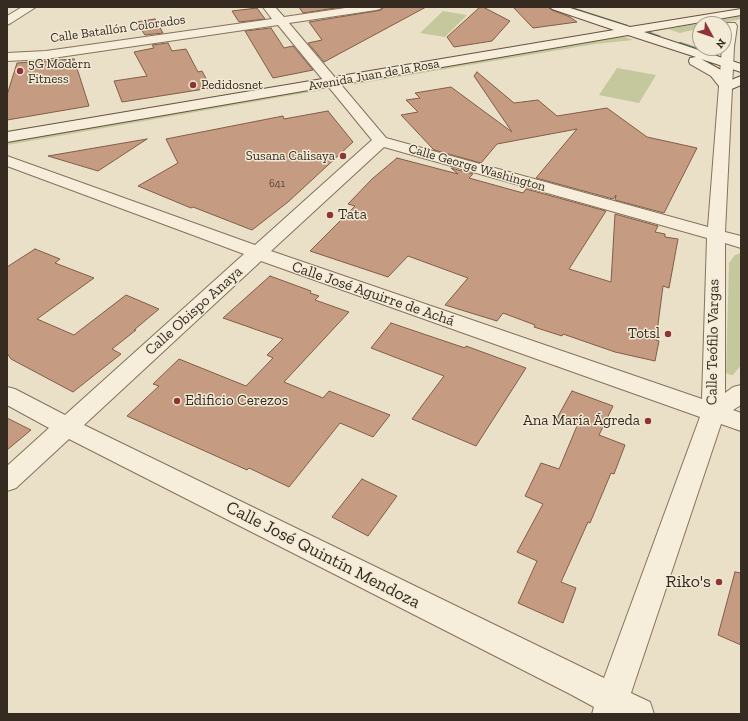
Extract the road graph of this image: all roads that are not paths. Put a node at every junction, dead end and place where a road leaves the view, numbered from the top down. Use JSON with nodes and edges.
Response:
{"nodes":[{"id":1,"x":30,"y":7,"type":"edge"},
{"id":2,"x":269,"y":7,"type":"edge"},
{"id":3,"x":376,"y":7,"type":"edge"},
{"id":4,"x":556,"y":7,"type":"edge"},
{"id":5,"x":581,"y":7,"type":"edge"},
{"id":6,"x":741,"y":12,"type":"edge"},
{"id":7,"x":279,"y":20,"type":"junction"},
{"id":8,"x":7,"y":21,"type":"edge"},
{"id":9,"x":648,"y":29,"type":"junction"},
{"id":10,"x":630,"y":32,"type":"junction"},
{"id":11,"x":680,"y":37,"type":"junction"},
{"id":12,"x":656,"y":40,"type":"junction"},
{"id":13,"x":692,"y":42,"type":"edge"},
{"id":14,"x":616,"y":46,"type":"dead end"},
{"id":15,"x":598,"y":47,"type":"junction"},
{"id":16,"x":642,"y":48,"type":"dead end"},
{"id":17,"x":723,"y":56,"type":"edge"},
{"id":18,"x":728,"y":56,"type":"edge"},
{"id":19,"x":7,"y":57,"type":"edge"},
{"id":20,"x":741,"y":58,"type":"edge"},
{"id":21,"x":728,"y":59,"type":"junction"},
{"id":22,"x":741,"y":68,"type":"edge"},
{"id":23,"x":734,"y":84,"type":"edge"},
{"id":24,"x":335,"y":87,"type":"junction"},
{"id":25,"x":7,"y":137,"type":"edge"},
{"id":26,"x":381,"y":141,"type":"junction"},
{"id":27,"x":7,"y":148,"type":"edge"},
{"id":28,"x":7,"y":161,"type":"edge"},
{"id":29,"x":716,"y":235,"type":"junction"},
{"id":30,"x":741,"y":242,"type":"edge"},
{"id":31,"x":258,"y":254,"type":"junction"},
{"id":32,"x":741,"y":393,"type":"edge"},
{"id":33,"x":7,"y":395,"type":"edge"},
{"id":34,"x":713,"y":412,"type":"junction"},
{"id":35,"x":741,"y":422,"type":"edge"},
{"id":36,"x":66,"y":426,"type":"junction"},
{"id":37,"x":7,"y":481,"type":"edge"},
{"id":38,"x":619,"y":709,"type":"edge"}],
"edges":[{"from":1,"to":8,"type":"street"},
{"from":2,"to":7,"type":"street"},
{"from":3,"to":7,"type":"street","name":"Calle Batallón Colorados"},
{"from":4,"to":10,"type":"street"},
{"from":5,"to":9,"type":"street"},
{"from":6,"to":9,"type":"street","name":"Avenida Juan de la Rosa"},
{"from":7,"to":19,"type":"street","name":"Calle Batallón Colorados"},
{"from":7,"to":24,"type":"street"},
{"from":9,"to":10,"type":"street","name":"Avenida Juan de la Rosa"},
{"from":9,"to":11,"type":"street"},
{"from":10,"to":12,"type":"street"},
{"from":10,"to":24,"type":"street","name":"Avenida Juan de la Rosa"},
{"from":11,"to":12,"type":"street","name":"Avenida Juan de la Rosa"},
{"from":11,"to":13,"type":"street"},
{"from":12,"to":15,"type":"street","name":"Avenida Juan de la Rosa"},
{"from":12,"to":21,"type":"street"},
{"from":14,"to":15,"type":"street"},
{"from":15,"to":24,"type":"street","name":"Avenida Juan de la Rosa"},
{"from":16,"to":23,"type":"street"},
{"from":17,"to":21,"type":"street"},
{"from":18,"to":21,"type":"street","name":"Calle Teófilo Vargas"},
{"from":20,"to":21,"type":"street"},
{"from":21,"to":22,"type":"street"},
{"from":21,"to":23,"type":"street","name":"Calle Teófilo Vargas"},
{"from":23,"to":29,"type":"street","name":"Calle Teófilo Vargas"},
{"from":24,"to":25,"type":"street","name":"Avenida Juan de la Rosa"},
{"from":24,"to":26,"type":"street"},
{"from":24,"to":27,"type":"street","name":"Avenida Juan de la Rosa"},
{"from":26,"to":29,"type":"street","name":"Calle George Washington"},
{"from":26,"to":31,"type":"street","name":"Calle Obispo Anaya"},
{"from":28,"to":31,"type":"street","name":"Calle José Aguirre de Achá"},
{"from":29,"to":30,"type":"street","name":"Calle George Washington"},
{"from":29,"to":34,"type":"street","name":"Calle Teófilo Vargas"},
{"from":31,"to":34,"type":"street","name":"Calle José Aguirre de Achá"},
{"from":31,"to":36,"type":"street","name":"Calle Obispo Anaya"},
{"from":32,"to":34,"type":"street"},
{"from":33,"to":36,"type":"street","name":"Calle José Quintín Mendoza"},
{"from":34,"to":35,"type":"street","name":"Calle José Aguirre de Achá"},
{"from":34,"to":38,"type":"street","name":"Calle Teófilo Vargas"},
{"from":36,"to":37,"type":"street","name":"Calle Obispo Anaya"},
{"from":36,"to":38,"type":"street","name":"Calle José Quintín Mendoza"}]}
